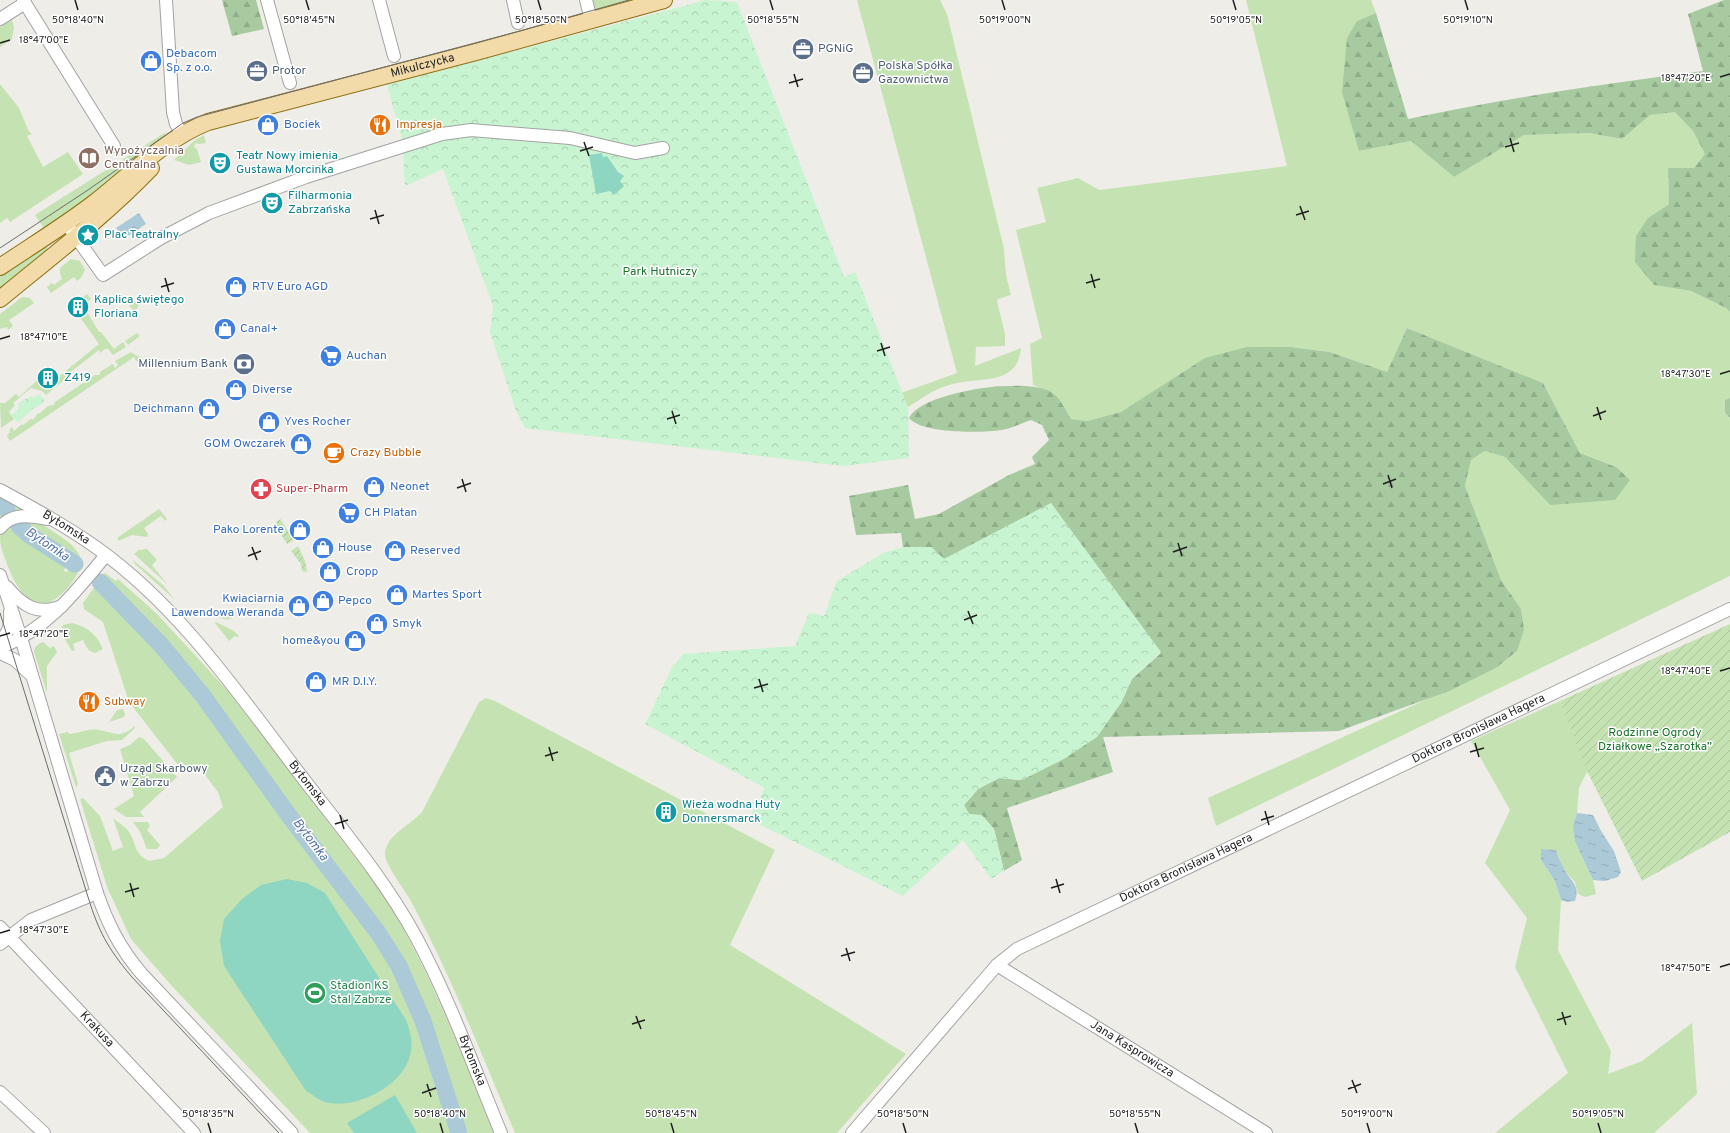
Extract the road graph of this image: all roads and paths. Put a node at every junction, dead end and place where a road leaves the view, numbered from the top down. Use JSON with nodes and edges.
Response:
{"nodes":[{"id":1,"x":166,"y":0,"type":"edge"},
{"id":2,"x":267,"y":0,"type":"edge"},
{"id":3,"x":379,"y":0,"type":"edge"},
{"id":4,"x":513,"y":0,"type":"edge"},
{"id":5,"x":586,"y":0,"type":"edge"},
{"id":6,"x":664,"y":0,"type":"edge"},
{"id":7,"x":24,"y":2,"type":"edge"},
{"id":8,"x":0,"y":19,"type":"edge"},
{"id":9,"x":591,"y":20,"type":"junction"},
{"id":10,"x":518,"y":23,"type":"dead end"},
{"id":11,"x":394,"y":56,"type":"dead end"},
{"id":12,"x":290,"y":83,"type":"dead end"},
{"id":13,"x":182,"y":135,"type":"junction"},
{"id":14,"x":114,"y":146,"type":"dead end"},
{"id":15,"x":663,"y":148,"type":"dead end"},
{"id":16,"x":66,"y":223,"type":"junction"},
{"id":17,"x":76,"y":237,"type":"junction"},
{"id":18,"x":0,"y":267,"type":"edge"},
{"id":19,"x":0,"y":299,"type":"edge"},
{"id":20,"x":0,"y":490,"type":"edge"},
{"id":21,"x":55,"y":520,"type":"junction"},
{"id":22,"x":0,"y":528,"type":"edge"},
{"id":23,"x":106,"y":555,"type":"junction"},
{"id":24,"x":1,"y":578,"type":"edge"},
{"id":25,"x":63,"y":606,"type":"junction"},
{"id":26,"x":1730,"y":609,"type":"edge"},
{"id":27,"x":21,"y":638,"type":"junction"},
{"id":28,"x":0,"y":641,"type":"edge"},
{"id":29,"x":0,"y":648,"type":"edge"},
{"id":30,"x":0,"y":653,"type":"edge"},
{"id":31,"x":32,"y":677,"type":"junction"},
{"id":32,"x":96,"y":893,"type":"junction"},
{"id":33,"x":0,"y":927,"type":"edge"},
{"id":34,"x":4,"y":940,"type":"edge"},
{"id":35,"x":997,"y":965,"type":"junction"},
{"id":36,"x":0,"y":1092,"type":"edge"},
{"id":37,"x":44,"y":1133,"type":"edge"},
{"id":38,"x":194,"y":1133,"type":"edge"},
{"id":39,"x":292,"y":1133,"type":"edge"},
{"id":40,"x":501,"y":1133,"type":"edge"},
{"id":41,"x":852,"y":1133,"type":"edge"},
{"id":42,"x":1266,"y":1133,"type":"edge"}],
"edges":[{"from":1,"to":13,"type":"street"},
{"from":2,"to":12,"type":"street"},
{"from":3,"to":11,"type":"street"},
{"from":4,"to":10,"type":"street"},
{"from":5,"to":9,"type":"street"},
{"from":6,"to":9,"type":"main road","name":"Mikulczycka"},
{"from":7,"to":8,"type":"street"},
{"from":7,"to":14,"type":"street"},
{"from":9,"to":13,"type":"main road","name":"Mikulczycka"},
{"from":13,"to":16,"type":"main road"},
{"from":13,"to":17,"type":"main road"},
{"from":15,"to":17,"type":"street"},
{"from":16,"to":17,"type":"street"},
{"from":16,"to":18,"type":"main road"},
{"from":17,"to":19,"type":"main road"},
{"from":20,"to":21,"type":"street"},
{"from":21,"to":22,"type":"street","name":"Bytomska"},
{"from":21,"to":23,"type":"street","name":"Bytomska"},
{"from":23,"to":25,"type":"street"},
{"from":23,"to":40,"type":"street","name":"Bytomska"},
{"from":24,"to":25,"type":"street"},
{"from":24,"to":27,"type":"street"},
{"from":24,"to":28,"type":"street"},
{"from":25,"to":27,"type":"street"},
{"from":26,"to":35,"type":"street","name":"Doktora Bronisława Hagera"},
{"from":27,"to":29,"type":"street"},
{"from":27,"to":31,"type":"street"},
{"from":30,"to":31,"type":"street"},
{"from":31,"to":32,"type":"street"},
{"from":32,"to":34,"type":"street"},
{"from":32,"to":39,"type":"street"},
{"from":33,"to":34,"type":"street","name":"Krakusa"},
{"from":34,"to":38,"type":"street","name":"Krakusa"},
{"from":35,"to":41,"type":"street","name":"Doktora Bronisława Hagera"},
{"from":35,"to":42,"type":"street","name":"Jana Kasprowicza"},
{"from":36,"to":37,"type":"street"}]}
